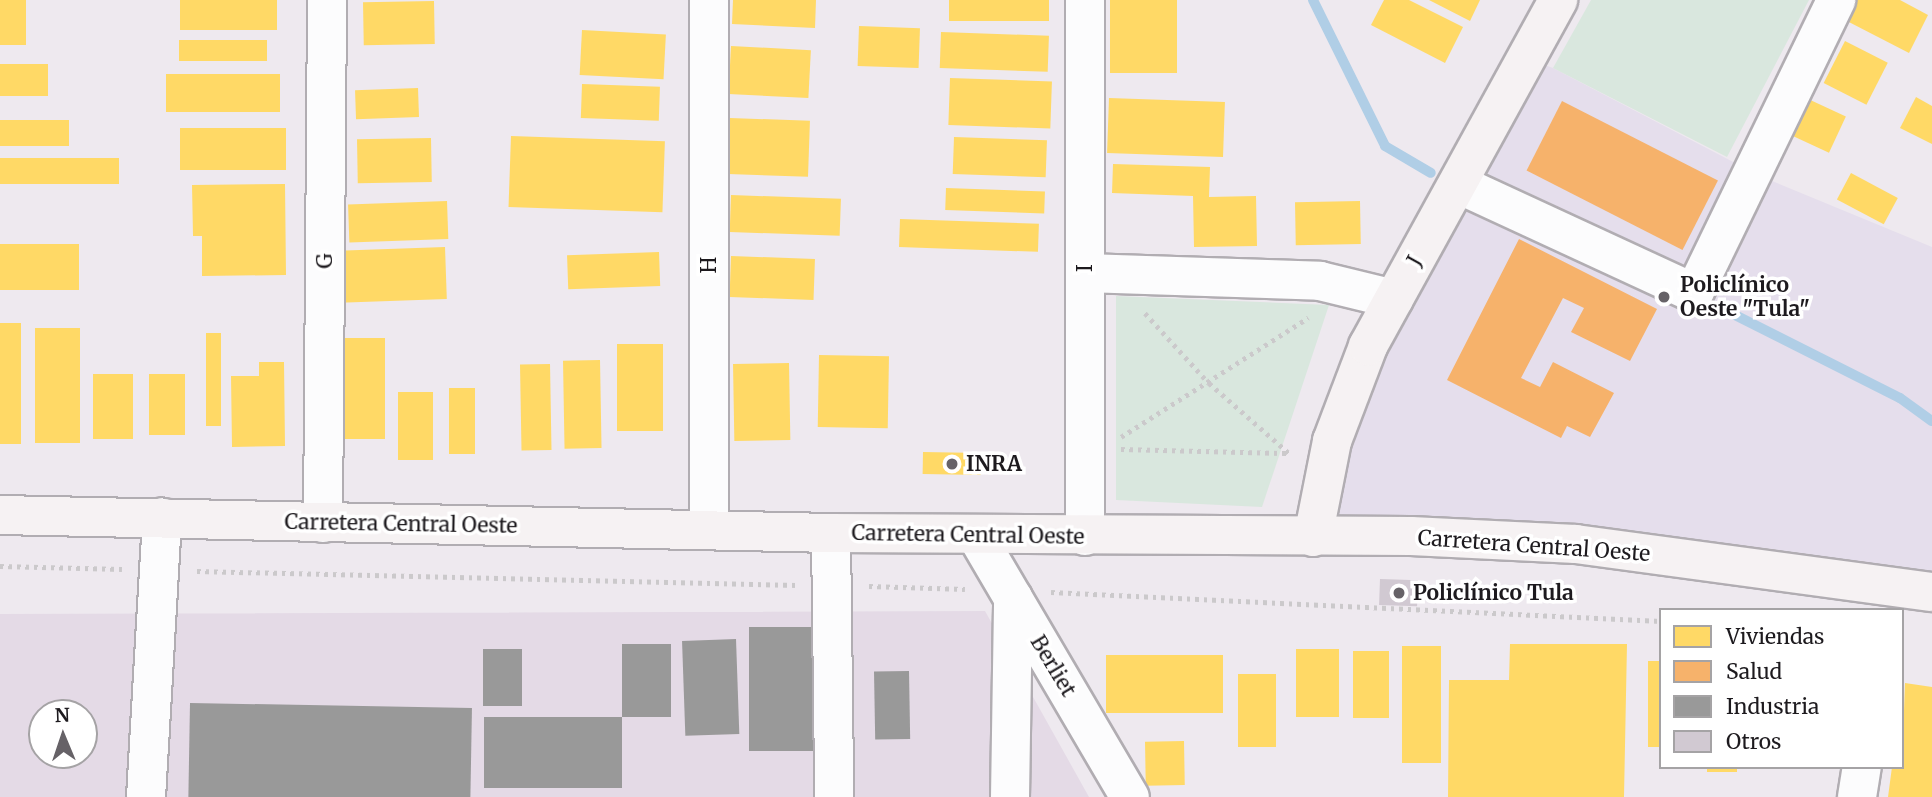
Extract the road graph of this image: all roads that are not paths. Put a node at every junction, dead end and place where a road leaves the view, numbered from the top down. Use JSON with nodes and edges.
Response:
{"nodes":[{"id":1,"x":327,"y":0,"type":"edge"},
{"id":2,"x":709,"y":0,"type":"edge"},
{"id":3,"x":1085,"y":0,"type":"edge"},
{"id":4,"x":1558,"y":0,"type":"edge"},
{"id":5,"x":1836,"y":0,"type":"edge"},
{"id":6,"x":1458,"y":184,"type":"junction"},
{"id":7,"x":1097,"y":273,"type":"junction"},
{"id":8,"x":1394,"y":299,"type":"junction"},
{"id":9,"x":0,"y":515,"type":"edge"},
{"id":10,"x":162,"y":517,"type":"junction"},
{"id":11,"x":323,"y":523,"type":"junction"},
{"id":12,"x":709,"y":530,"type":"junction"},
{"id":13,"x":831,"y":533,"type":"junction"},
{"id":14,"x":976,"y":535,"type":"junction"},
{"id":15,"x":1086,"y":536,"type":"junction"},
{"id":16,"x":1312,"y":537,"type":"junction"},
{"id":17,"x":1932,"y":592,"type":"edge"},
{"id":18,"x":1891,"y":597,"type":"edge"},
{"id":19,"x":1013,"y":598,"type":"junction"},
{"id":20,"x":1861,"y":769,"type":"edge"},
{"id":21,"x":146,"y":797,"type":"edge"},
{"id":22,"x":834,"y":797,"type":"edge"},
{"id":23,"x":1010,"y":797,"type":"edge"},
{"id":24,"x":1130,"y":797,"type":"edge"},
{"id":25,"x":1857,"y":797,"type":"edge"}],
"edges":[{"from":1,"to":11,"type":"street","name":"G"},
{"from":2,"to":12,"type":"street","name":"H"},
{"from":3,"to":7,"type":"street","name":"I"},
{"from":4,"to":6,"type":"main road","name":"J"},
{"from":5,"to":6,"type":"street"},
{"from":6,"to":8,"type":"main road","name":"J"},
{"from":7,"to":8,"type":"street"},
{"from":7,"to":15,"type":"street","name":"I"},
{"from":8,"to":16,"type":"main road","name":"J"},
{"from":9,"to":10,"type":"main road","name":"Carretera Central Oeste"},
{"from":10,"to":11,"type":"main road","name":"Carretera Central Oeste"},
{"from":10,"to":21,"type":"street"},
{"from":11,"to":12,"type":"main road","name":"Carretera Central Oeste"},
{"from":12,"to":13,"type":"main road","name":"Carretera Central Oeste"},
{"from":13,"to":14,"type":"main road","name":"Carretera Central Oeste"},
{"from":13,"to":22,"type":"street"},
{"from":14,"to":15,"type":"main road","name":"Carretera Central Oeste"},
{"from":14,"to":19,"type":"street","name":"Berliet"},
{"from":15,"to":16,"type":"main road","name":"Carretera Central Oeste"},
{"from":16,"to":18,"type":"main road","name":"Carretera Central Oeste"},
{"from":17,"to":18,"type":"main road","name":"Carretera Central Oeste"},
{"from":19,"to":23,"type":"street"},
{"from":19,"to":24,"type":"street","name":"Berliet"},
{"from":20,"to":25,"type":"street"}]}
